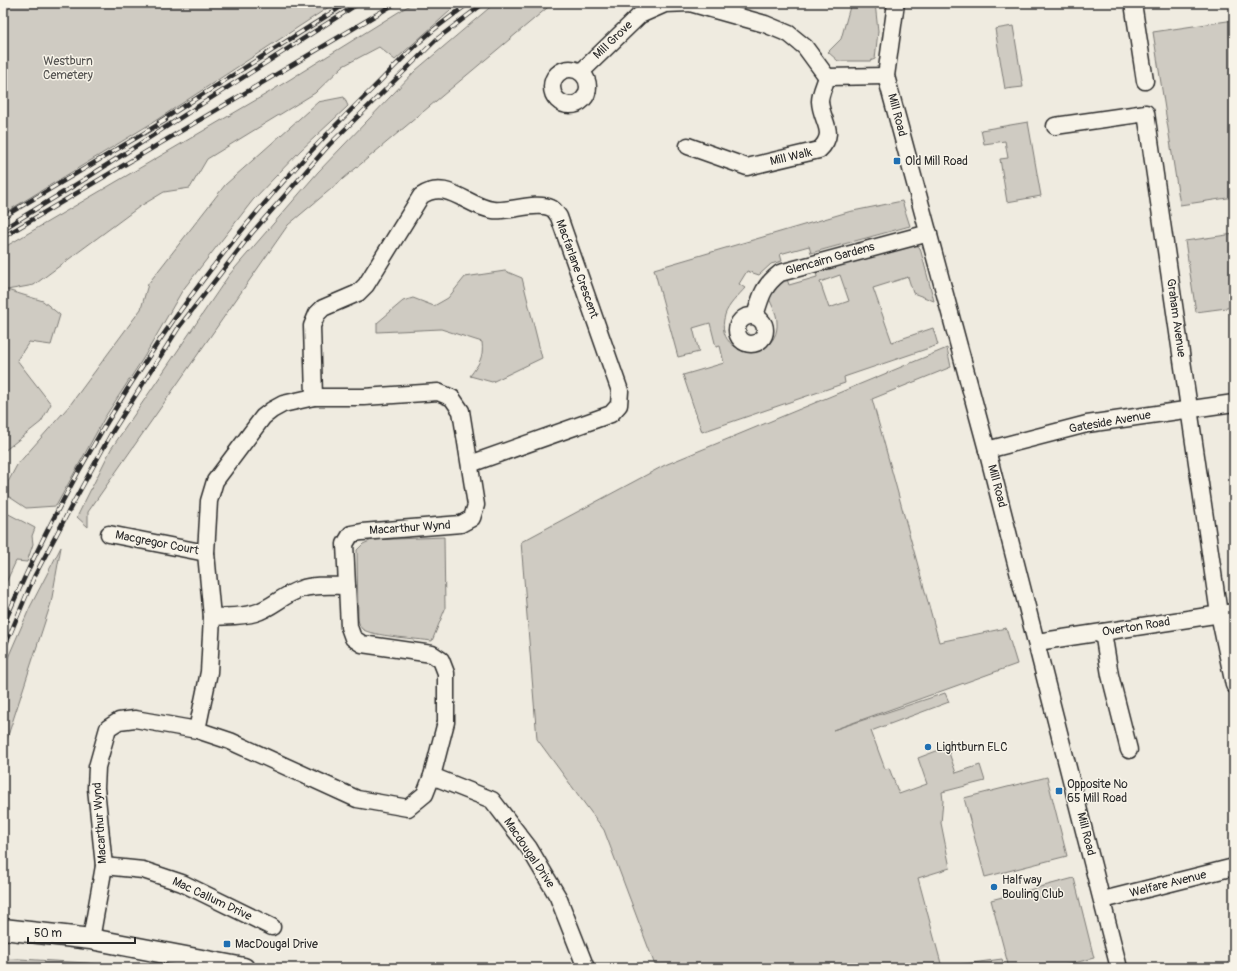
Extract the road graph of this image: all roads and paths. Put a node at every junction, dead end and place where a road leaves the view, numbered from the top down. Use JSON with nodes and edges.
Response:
{"nodes":[{"id":1,"x":896,"y":3,"type":"edge"},
{"id":2,"x":1133,"y":3,"type":"edge"},
{"id":3,"x":581,"y":72,"type":"dead end"},
{"id":4,"x":827,"y":76,"type":"junction"},
{"id":5,"x":886,"y":76,"type":"junction"},
{"id":6,"x":1145,"y":81,"type":"dead end"},
{"id":7,"x":1054,"y":126,"type":"dead end"},
{"id":8,"x":688,"y":146,"type":"dead end"},
{"id":9,"x":929,"y":233,"type":"junction"},
{"id":10,"x":755,"y":316,"type":"dead end"},
{"id":11,"x":314,"y":397,"type":"junction"},
{"id":12,"x":1234,"y":403,"type":"edge"},
{"id":13,"x":1189,"y":409,"type":"junction"},
{"id":14,"x":987,"y":450,"type":"junction"},
{"id":15,"x":470,"y":464,"type":"junction"},
{"id":16,"x":108,"y":534,"type":"dead end"},
{"id":17,"x":206,"y":553,"type":"junction"},
{"id":18,"x":347,"y":586,"type":"junction"},
{"id":19,"x":1227,"y":613,"type":"edge"},
{"id":20,"x":212,"y":617,"type":"junction"},
{"id":21,"x":1103,"y":632,"type":"junction"},
{"id":22,"x":1037,"y":642,"type":"junction"},
{"id":23,"x":1234,"y":685,"type":"edge"},
{"id":24,"x":197,"y":730,"type":"junction"},
{"id":25,"x":1129,"y":750,"type":"dead end"},
{"id":26,"x":432,"y":776,"type":"junction"},
{"id":27,"x":104,"y":866,"type":"junction"},
{"id":28,"x":1234,"y":867,"type":"edge"},
{"id":29,"x":1103,"y":900,"type":"junction"},
{"id":30,"x":272,"y":927,"type":"dead end"},
{"id":31,"x":3,"y":929,"type":"edge"},
{"id":32,"x":91,"y":939,"type":"junction"},
{"id":33,"x":244,"y":968,"type":"edge"},
{"id":34,"x":586,"y":968,"type":"edge"},
{"id":35,"x":1120,"y":968,"type":"edge"}],
"edges":[{"from":1,"to":5,"type":"street","name":"Mill Road"},
{"from":2,"to":6,"type":"street"},
{"from":3,"to":4,"type":"street","name":"Mill Grove"},
{"from":4,"to":5,"type":"street"},
{"from":4,"to":8,"type":"street","name":"Mill Walk"},
{"from":5,"to":9,"type":"street","name":"Mill Road"},
{"from":7,"to":13,"type":"street","name":"Graham Avenue"},
{"from":9,"to":10,"type":"street","name":"Glencairn Gardens"},
{"from":9,"to":14,"type":"street","name":"Mill Road"},
{"from":11,"to":15,"type":"street","name":"Macarthur Wynd"},
{"from":11,"to":15,"type":"street","name":"Macfarlane Crescent"},
{"from":11,"to":17,"type":"street","name":"Macarthur Wynd"},
{"from":12,"to":13,"type":"street","name":"Gateside Avenue"},
{"from":13,"to":14,"type":"street","name":"Gateside Avenue"},
{"from":13,"to":19,"type":"street","name":"Graham Avenue"},
{"from":14,"to":22,"type":"street","name":"Mill Road"},
{"from":15,"to":18,"type":"street","name":"Macarthur Wynd"},
{"from":16,"to":17,"type":"street","name":"Macgregor Court"},
{"from":17,"to":20,"type":"street","name":"Macarthur Wynd"},
{"from":18,"to":20,"type":"street"},
{"from":18,"to":26,"type":"street","name":"Macarthur Wynd"},
{"from":19,"to":21,"type":"street","name":"Overton Road"},
{"from":19,"to":23,"type":"street","name":"Graham Avenue"},
{"from":20,"to":24,"type":"street","name":"Macarthur Wynd"},
{"from":21,"to":22,"type":"street","name":"Overton Road"},
{"from":21,"to":25,"type":"street"},
{"from":22,"to":29,"type":"street","name":"Mill Road"},
{"from":24,"to":26,"type":"street","name":"Macarthur Wynd"},
{"from":24,"to":27,"type":"street","name":"Macarthur Wynd"},
{"from":26,"to":34,"type":"street","name":"Macdougal Drive"},
{"from":27,"to":30,"type":"street","name":"Mac Callum Drive"},
{"from":27,"to":32,"type":"street","name":"Macarthur Wynd"},
{"from":28,"to":29,"type":"street","name":"Welfare Avenue"},
{"from":29,"to":35,"type":"street","name":"Mill Road"},
{"from":31,"to":32,"type":"main road"},
{"from":32,"to":33,"type":"main road"}]}
